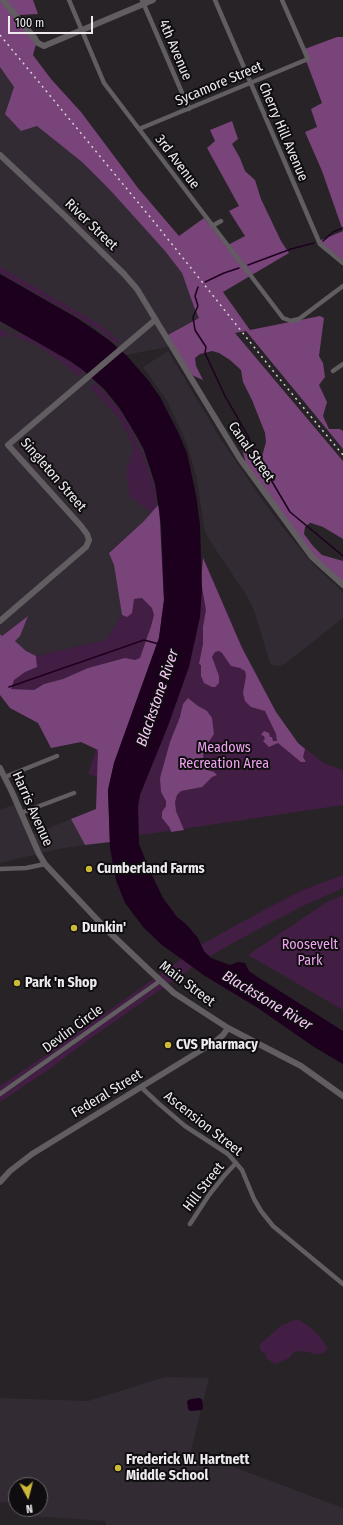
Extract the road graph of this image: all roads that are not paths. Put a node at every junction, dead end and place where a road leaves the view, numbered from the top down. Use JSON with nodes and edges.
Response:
{"nodes":[{"id":1,"x":69,"y":0,"type":"edge"},
{"id":2,"x":153,"y":0,"type":"edge"},
{"id":3,"x":215,"y":0,"type":"edge"},
{"id":4,"x":282,"y":0,"type":"edge"},
{"id":5,"x":4,"y":1,"type":"edge"},
{"id":6,"x":143,"y":2,"type":"edge"},
{"id":7,"x":0,"y":8,"type":"edge"},
{"id":8,"x":82,"y":30,"type":"junction"},
{"id":9,"x":250,"y":83,"type":"junction"},
{"id":10,"x":188,"y":109,"type":"junction"},
{"id":11,"x":139,"y":129,"type":"junction"},
{"id":12,"x":0,"y":155,"type":"edge"},
{"id":13,"x":221,"y":221,"type":"dead end"},
{"id":14,"x":212,"y":226,"type":"junction"},
{"id":15,"x":343,"y":263,"type":"edge"},
{"id":16,"x":343,"y":286,"type":"edge"},
{"id":17,"x":155,"y":320,"type":"junction"},
{"id":18,"x":343,"y":364,"type":"edge"},
{"id":19,"x":333,"y":371,"type":"dead end"},
{"id":20,"x":343,"y":585,"type":"edge"},
{"id":21,"x":0,"y":621,"type":"edge"},
{"id":22,"x":57,"y":756,"type":"dead end"},
{"id":23,"x":0,"y":768,"type":"edge"},
{"id":24,"x":5,"y":777,"type":"junction"},
{"id":25,"x":74,"y":793,"type":"dead end"},
{"id":26,"x":21,"y":813,"type":"junction"},
{"id":27,"x":43,"y":862,"type":"junction"},
{"id":28,"x":0,"y":869,"type":"edge"},
{"id":29,"x":160,"y":981,"type":"junction"},
{"id":30,"x":228,"y":1028,"type":"junction"},
{"id":31,"x":141,"y":1087,"type":"junction"},
{"id":32,"x":0,"y":1094,"type":"edge"},
{"id":33,"x":343,"y":1096,"type":"edge"},
{"id":34,"x":236,"y":1163,"type":"junction"},
{"id":35,"x":0,"y":1182,"type":"edge"},
{"id":36,"x":190,"y":1224,"type":"dead end"},
{"id":37,"x":343,"y":1284,"type":"edge"}],
"edges":[{"from":1,"to":8,"type":"street","name":"3rd Avenue"},
{"from":2,"to":6,"type":"street"},
{"from":3,"to":9,"type":"street","name":"Cherry Hill Avenue"},
{"from":4,"to":9,"type":"street","name":"Sycamore Street"},
{"from":5,"to":7,"type":"street"},
{"from":5,"to":8,"type":"street"},
{"from":6,"to":8,"type":"street"},
{"from":6,"to":10,"type":"street","name":"4th Avenue"},
{"from":8,"to":11,"type":"street","name":"3rd Avenue"},
{"from":9,"to":10,"type":"street","name":"Sycamore Street"},
{"from":9,"to":15,"type":"street","name":"Cherry Hill Avenue"},
{"from":10,"to":11,"type":"street","name":"Sycamore Street"},
{"from":11,"to":14,"type":"street","name":"3rd Avenue"},
{"from":12,"to":17,"type":"street","name":"River Street"},
{"from":13,"to":14,"type":"street"},
{"from":14,"to":16,"type":"street","name":"3rd Avenue"},
{"from":17,"to":20,"type":"street","name":"Canal Street"},
{"from":17,"to":21,"type":"street","name":"Singleton Street"},
{"from":18,"to":19,"type":"street"},
{"from":22,"to":24,"type":"street"},
{"from":23,"to":24,"type":"street","name":"Harris Avenue"},
{"from":24,"to":26,"type":"street","name":"Harris Avenue"},
{"from":25,"to":26,"type":"street"},
{"from":26,"to":27,"type":"street","name":"Harris Avenue"},
{"from":27,"to":28,"type":"street"},
{"from":27,"to":29,"type":"street","name":"Main Street"},
{"from":29,"to":30,"type":"street","name":"Main Street"},
{"from":29,"to":32,"type":"street","name":"Devlin Circle"},
{"from":30,"to":31,"type":"street","name":"Federal Street"},
{"from":30,"to":33,"type":"street","name":"Main Street"},
{"from":31,"to":34,"type":"street","name":"Ascension Street"},
{"from":31,"to":35,"type":"street","name":"Federal Street"},
{"from":34,"to":36,"type":"street","name":"Hill Street"},
{"from":34,"to":37,"type":"street","name":"Ascension Street"}]}
